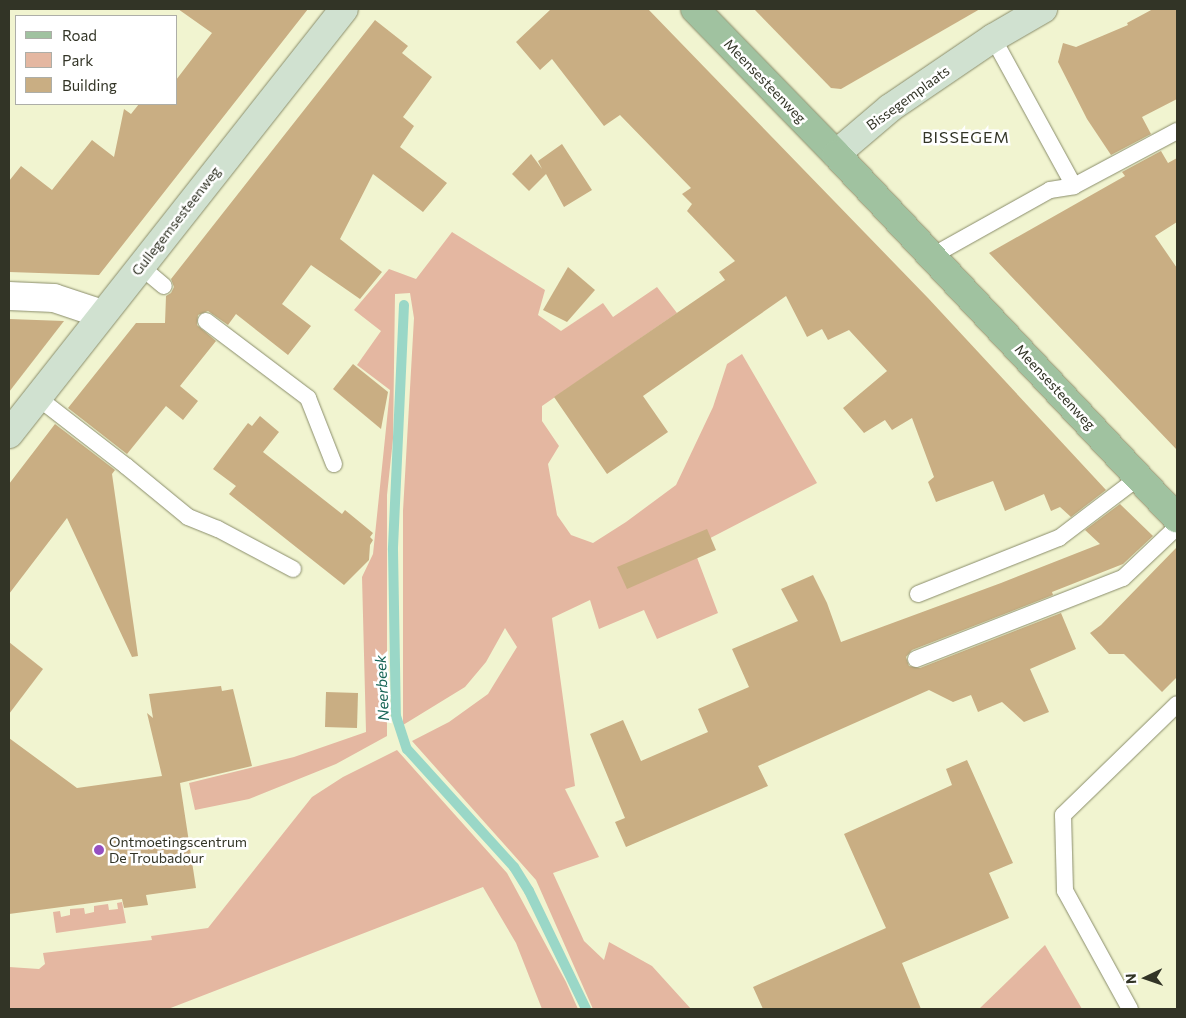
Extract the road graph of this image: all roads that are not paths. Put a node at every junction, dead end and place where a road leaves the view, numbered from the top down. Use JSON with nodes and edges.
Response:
{"nodes":[{"id":1,"x":344,"y":9,"type":"edge"},
{"id":2,"x":695,"y":9,"type":"edge"},
{"id":3,"x":1043,"y":9,"type":"edge"},
{"id":4,"x":993,"y":38,"type":"junction"},
{"id":5,"x":1177,"y":131,"type":"edge"},
{"id":6,"x":836,"y":154,"type":"junction"},
{"id":7,"x":1074,"y":186,"type":"junction"},
{"id":8,"x":932,"y":256,"type":"junction"},
{"id":9,"x":140,"y":266,"type":"junction"},
{"id":10,"x":164,"y":286,"type":"dead end"},
{"id":11,"x":9,"y":296,"type":"edge"},
{"id":12,"x":102,"y":314,"type":"junction"},
{"id":13,"x":206,"y":321,"type":"dead end"},
{"id":14,"x":37,"y":397,"type":"junction"},
{"id":15,"x":9,"y":434,"type":"edge"},
{"id":16,"x":334,"y":464,"type":"dead end"},
{"id":17,"x":1139,"y":477,"type":"junction"},
{"id":18,"x":1177,"y":518,"type":"edge"},
{"id":19,"x":1177,"y":527,"type":"edge"},
{"id":20,"x":293,"y":569,"type":"dead end"},
{"id":21,"x":918,"y":594,"type":"dead end"},
{"id":22,"x":916,"y":659,"type":"dead end"},
{"id":23,"x":1177,"y":704,"type":"edge"},
{"id":24,"x":1130,"y":1009,"type":"edge"}],
"edges":[{"from":1,"to":9,"type":"street","name":"Gullegemsesteenweg"},
{"from":2,"to":6,"type":"main road","name":"Meensesteenweg"},
{"from":3,"to":4,"type":"street","name":"Bissegemplaats"},
{"from":4,"to":6,"type":"street","name":"Bissegemplaats"},
{"from":4,"to":7,"type":"lane"},
{"from":5,"to":7,"type":"lane"},
{"from":6,"to":8,"type":"main road"},
{"from":7,"to":8,"type":"lane"},
{"from":8,"to":17,"type":"main road","name":"Meensesteenweg"},
{"from":9,"to":10,"type":"lane"},
{"from":9,"to":12,"type":"street","name":"Gullegemsesteenweg"},
{"from":11,"to":12,"type":"street"},
{"from":12,"to":14,"type":"street","name":"Gullegemsesteenweg"},
{"from":13,"to":16,"type":"lane"},
{"from":14,"to":15,"type":"street","name":"Gullegemsesteenweg"},
{"from":14,"to":20,"type":"lane"},
{"from":17,"to":18,"type":"main road","name":"Meensesteenweg"},
{"from":17,"to":21,"type":"lane"},
{"from":19,"to":22,"type":"lane"},
{"from":23,"to":24,"type":"lane"}]}
